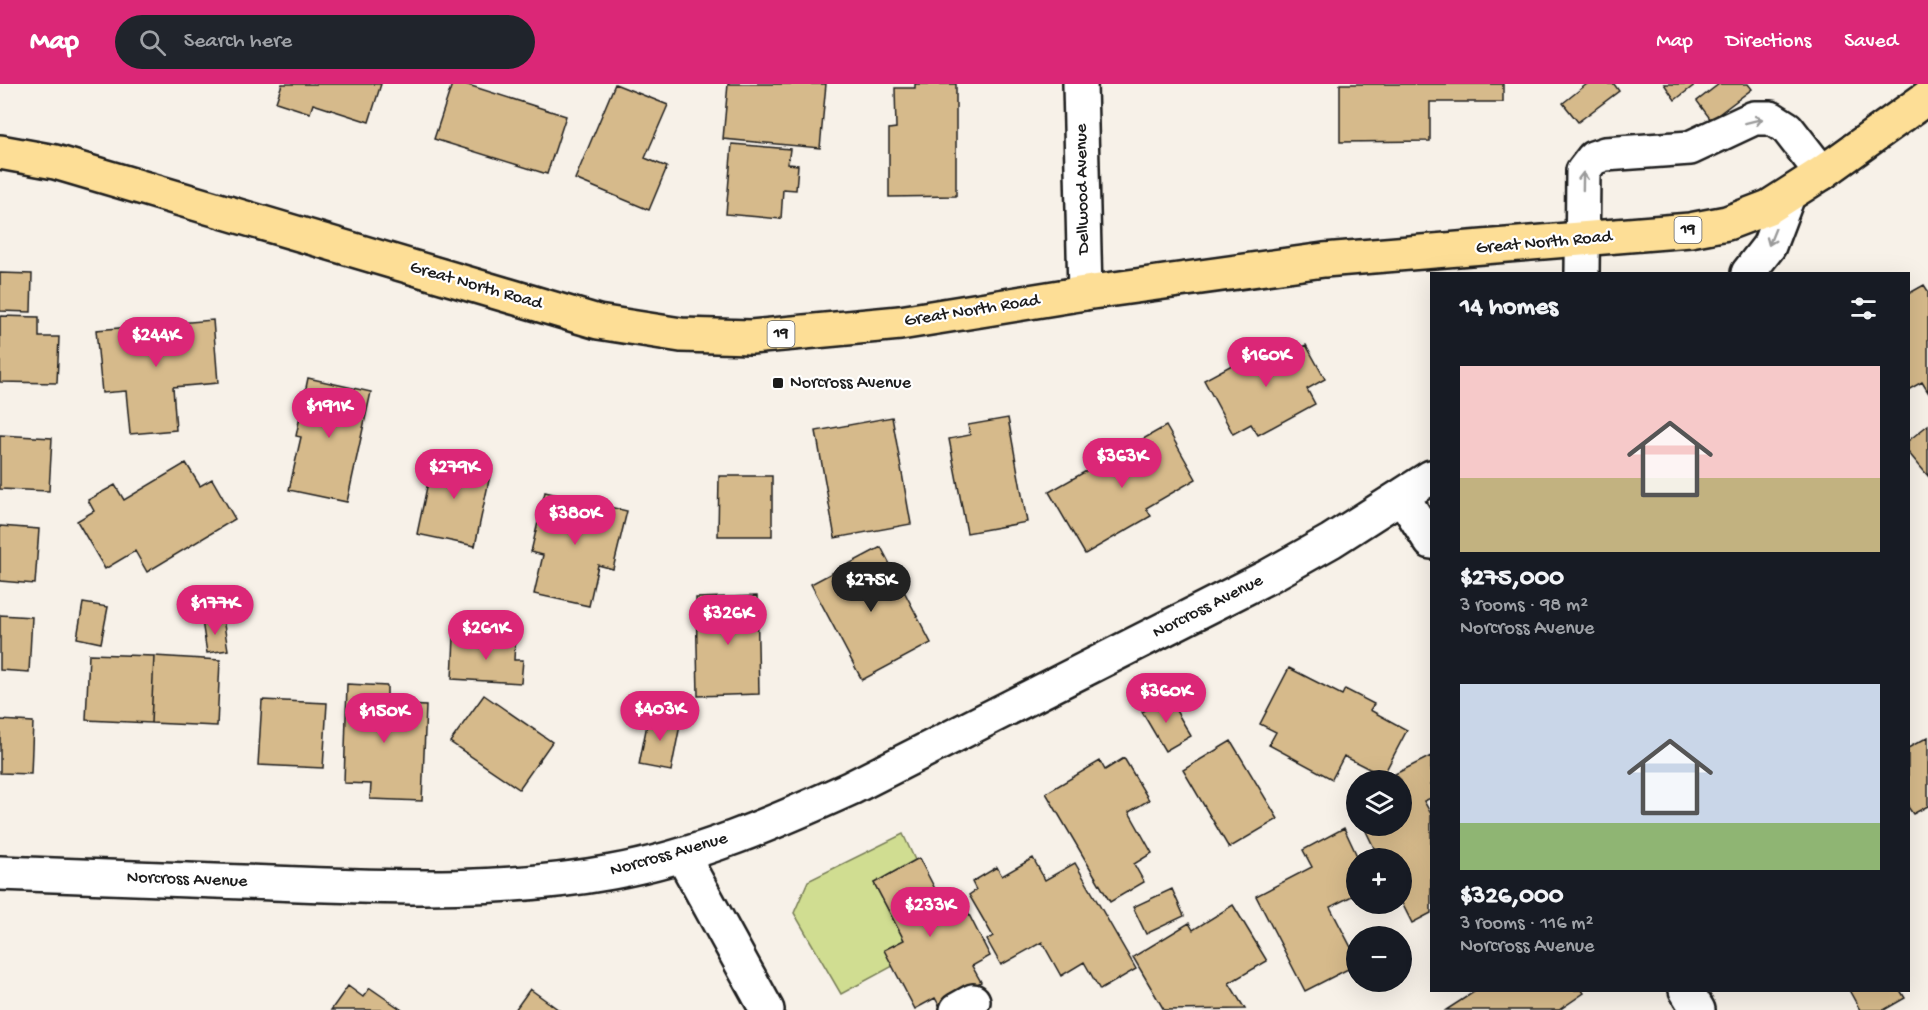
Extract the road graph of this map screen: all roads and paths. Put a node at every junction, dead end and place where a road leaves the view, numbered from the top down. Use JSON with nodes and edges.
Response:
{"nodes":[{"id":1,"x":1080,"y":84,"type":"edge"},
{"id":2,"x":1928,"y":97,"type":"edge"},
{"id":3,"x":0,"y":152,"type":"edge"},
{"id":4,"x":1822,"y":173,"type":"junction"},
{"id":5,"x":1788,"y":196,"type":"junction"},
{"id":6,"x":1582,"y":240,"type":"junction"},
{"id":7,"x":1582,"y":272,"type":"edge"},
{"id":8,"x":1749,"y":272,"type":"edge"},
{"id":9,"x":1085,"y":293,"type":"junction"},
{"id":10,"x":1430,"y":478,"type":"edge"},
{"id":11,"x":1402,"y":496,"type":"junction"},
{"id":12,"x":1430,"y":540,"type":"edge"},
{"id":13,"x":682,"y":855,"type":"junction"},
{"id":14,"x":0,"y":873,"type":"edge"},
{"id":15,"x":1687,"y":992,"type":"edge"},
{"id":16,"x":767,"y":1010,"type":"edge"},
{"id":17,"x":1698,"y":1010,"type":"edge"}],
"edges":[{"from":1,"to":9,"type":"street","name":"Dellwood Avenue"},
{"from":2,"to":4,"type":"main road","name":"Great North Road","number":"19"},
{"from":3,"to":9,"type":"main road","name":"Great North Road","number":"19"},
{"from":4,"to":5,"type":"main road","name":"Great North Road","number":"19"},
{"from":6,"to":4,"type":"street","one_way":true},
{"from":5,"to":6,"type":"main road","name":"Great North Road","number":"19"},
{"from":5,"to":8,"type":"street","one_way":true},
{"from":6,"to":7,"type":"street"},
{"from":6,"to":9,"type":"main road","name":"Great North Road","number":"19"},
{"from":10,"to":11,"type":"street","name":"Norcross Avenue"},
{"from":11,"to":12,"type":"street"},
{"from":11,"to":13,"type":"street","name":"Norcross Avenue"},
{"from":13,"to":14,"type":"street","name":"Norcross Avenue"},
{"from":13,"to":16,"type":"street"},
{"from":15,"to":17,"type":"street"}]}
